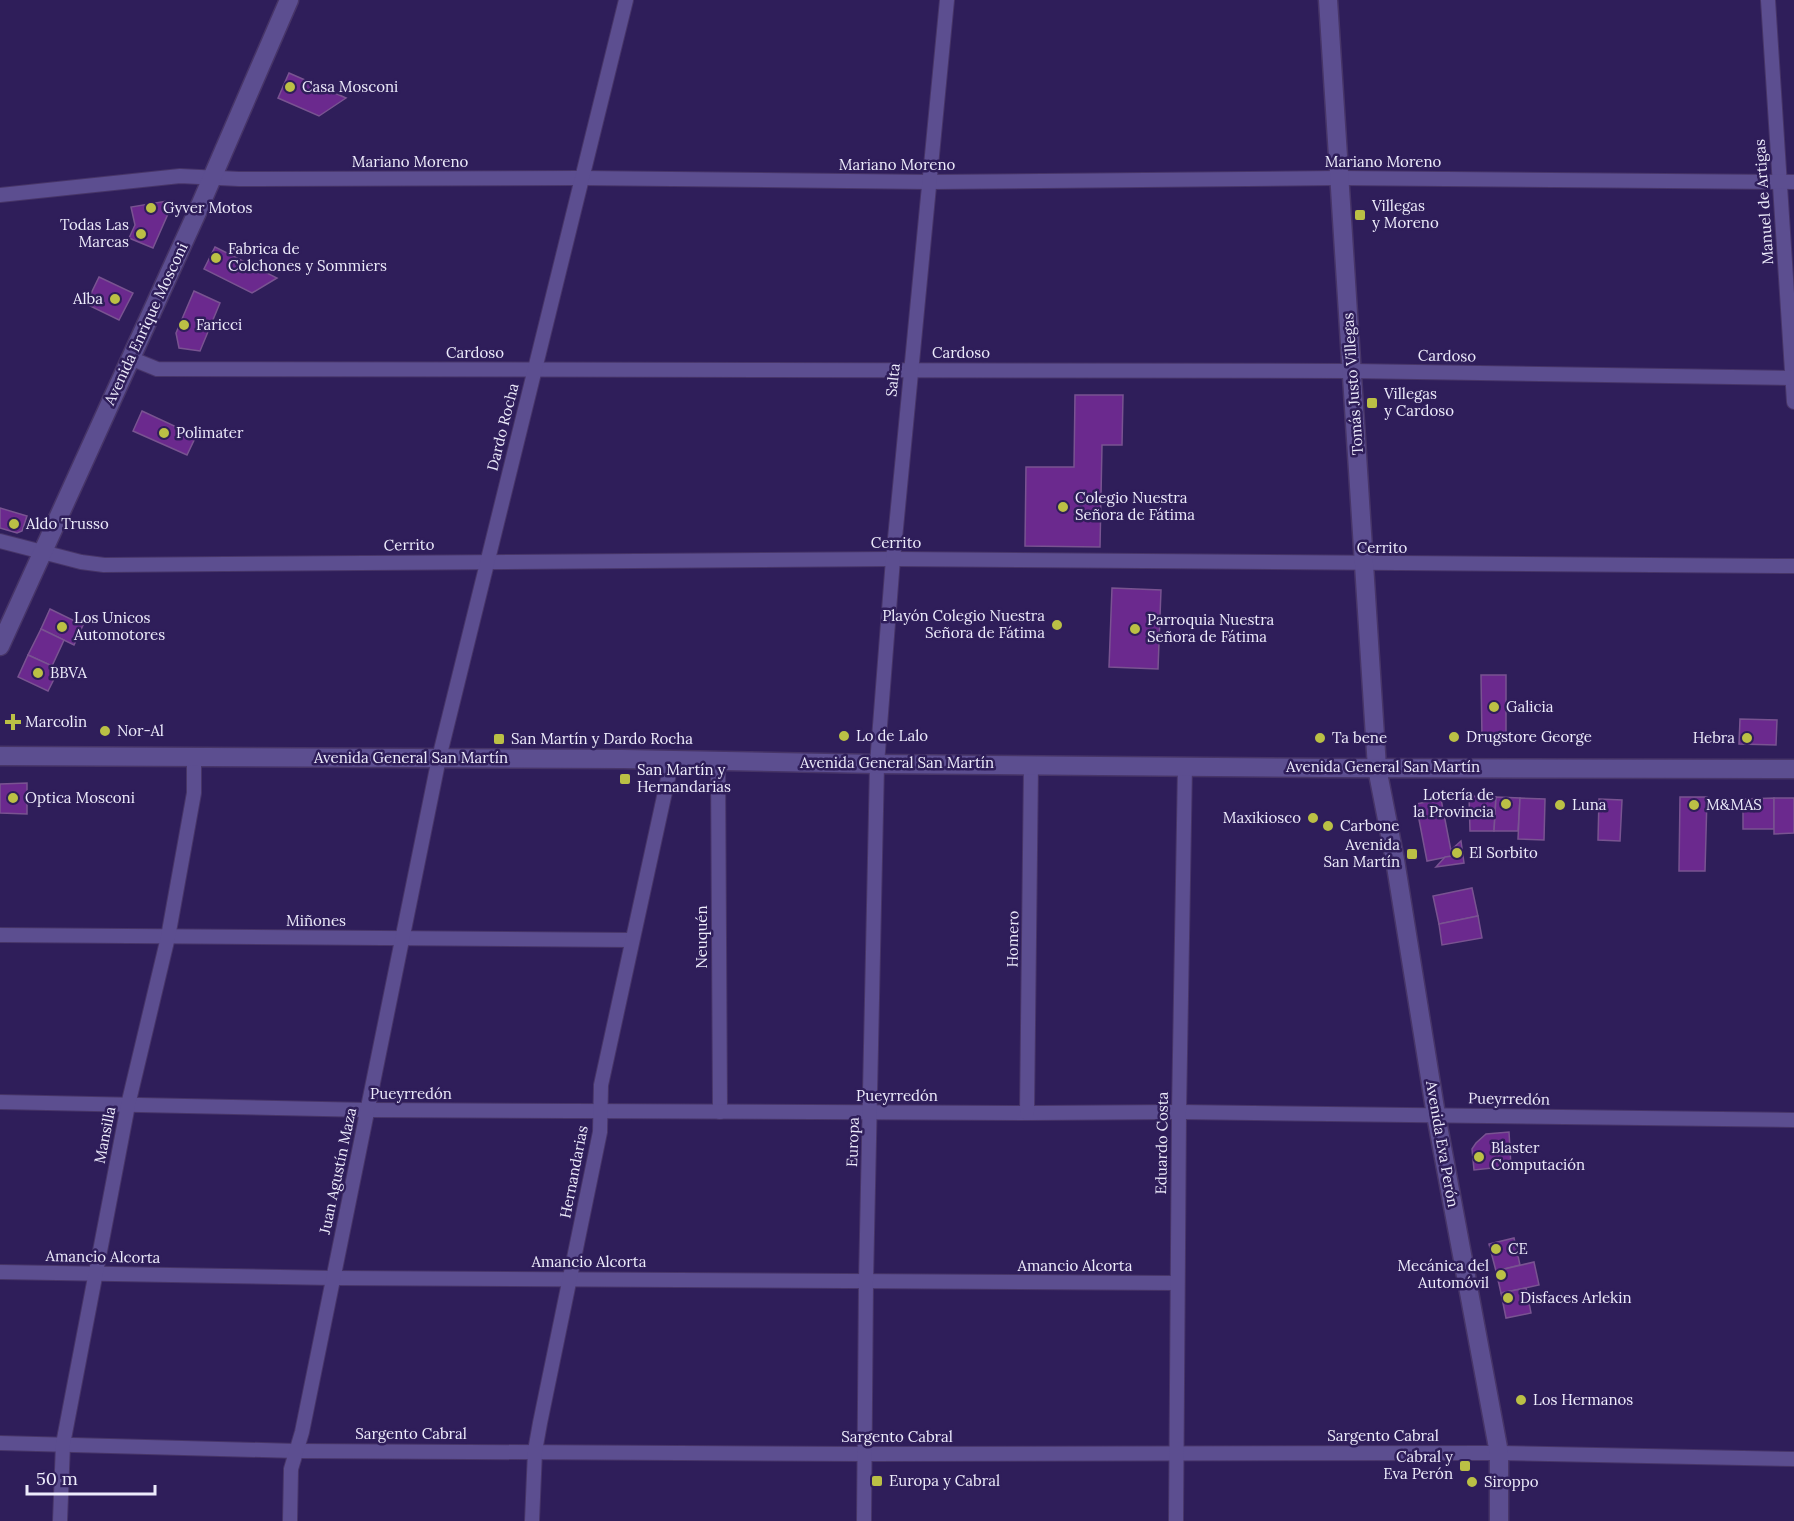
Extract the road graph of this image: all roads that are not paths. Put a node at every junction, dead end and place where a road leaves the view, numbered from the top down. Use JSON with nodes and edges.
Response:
{"nodes":[{"id":1,"x":289,"y":0,"type":"edge"},
{"id":2,"x":626,"y":0,"type":"edge"},
{"id":3,"x":946,"y":0,"type":"edge"},
{"id":4,"x":1328,"y":0,"type":"edge"},
{"id":5,"x":1768,"y":0,"type":"edge"},
{"id":6,"x":212,"y":176,"type":"junction"},
{"id":7,"x":581,"y":178,"type":"junction"},
{"id":8,"x":1339,"y":178,"type":"junction"},
{"id":9,"x":930,"y":182,"type":"junction"},
{"id":10,"x":1780,"y":182,"type":"junction"},
{"id":11,"x":1794,"y":182,"type":"edge"},
{"id":12,"x":0,"y":195,"type":"edge"},
{"id":13,"x":130,"y":358,"type":"junction"},
{"id":14,"x":911,"y":369,"type":"junction"},
{"id":15,"x":534,"y":370,"type":"junction"},
{"id":16,"x":1353,"y":371,"type":"junction"},
{"id":17,"x":1793,"y":378,"type":"edge"},
{"id":18,"x":1794,"y":402,"type":"edge"},
{"id":19,"x":0,"y":542,"type":"edge"},
{"id":20,"x":42,"y":553,"type":"junction"},
{"id":21,"x":893,"y":559,"type":"junction"},
{"id":22,"x":488,"y":561,"type":"junction"},
{"id":23,"x":1364,"y":564,"type":"junction"},
{"id":24,"x":1794,"y":566,"type":"edge"},
{"id":25,"x":0,"y":646,"type":"edge"},
{"id":26,"x":0,"y":756,"type":"edge"},
{"id":27,"x":194,"y":757,"type":"junction"},
{"id":28,"x":439,"y":758,"type":"junction"},
{"id":29,"x":672,"y":760,"type":"junction"},
{"id":30,"x":718,"y":762,"type":"junction"},
{"id":31,"x":877,"y":764,"type":"junction"},
{"id":32,"x":1031,"y":764,"type":"junction"},
{"id":33,"x":1185,"y":765,"type":"junction"},
{"id":34,"x":1377,"y":768,"type":"junction"},
{"id":35,"x":1794,"y":769,"type":"edge"},
{"id":36,"x":0,"y":935,"type":"edge"},
{"id":37,"x":168,"y":937,"type":"junction"},
{"id":38,"x":404,"y":938,"type":"junction"},
{"id":39,"x":631,"y":940,"type":"junction"},
{"id":40,"x":0,"y":1102,"type":"edge"},
{"id":41,"x":128,"y":1105,"type":"junction"},
{"id":42,"x":368,"y":1110,"type":"junction"},
{"id":43,"x":601,"y":1111,"type":"junction"},
{"id":44,"x":720,"y":1112,"type":"junction"},
{"id":45,"x":871,"y":1112,"type":"junction"},
{"id":46,"x":1179,"y":1112,"type":"junction"},
{"id":47,"x":1027,"y":1113,"type":"junction"},
{"id":48,"x":1436,"y":1115,"type":"junction"},
{"id":49,"x":1794,"y":1120,"type":"edge"},
{"id":50,"x":0,"y":1272,"type":"edge"},
{"id":51,"x":95,"y":1273,"type":"junction"},
{"id":52,"x":333,"y":1278,"type":"junction"},
{"id":53,"x":569,"y":1278,"type":"junction"},
{"id":54,"x":866,"y":1281,"type":"junction"},
{"id":55,"x":1177,"y":1283,"type":"junction"},
{"id":56,"x":0,"y":1443,"type":"edge"},
{"id":57,"x":63,"y":1444,"type":"junction"},
{"id":58,"x":296,"y":1450,"type":"junction"},
{"id":59,"x":536,"y":1451,"type":"junction"},
{"id":60,"x":1177,"y":1452,"type":"junction"},
{"id":61,"x":1499,"y":1453,"type":"junction"},
{"id":62,"x":865,"y":1454,"type":"junction"},
{"id":63,"x":1794,"y":1460,"type":"edge"},
{"id":64,"x":60,"y":1521,"type":"edge"},
{"id":65,"x":290,"y":1521,"type":"edge"},
{"id":66,"x":532,"y":1521,"type":"edge"},
{"id":67,"x":864,"y":1521,"type":"edge"},
{"id":68,"x":1176,"y":1521,"type":"edge"},
{"id":69,"x":1499,"y":1521,"type":"edge"}],
"edges":[{"from":1,"to":6,"type":"main road","name":"Avenida Enrique Mosconi"},
{"from":2,"to":7,"type":"street","name":"Dardo Rocha"},
{"from":3,"to":9,"type":"street","name":"Salta"},
{"from":4,"to":8,"type":"main road","name":"Tomás Justo Villegas"},
{"from":5,"to":10,"type":"street","name":"Manuel de Artigas"},
{"from":6,"to":7,"type":"street","name":"Mariano Moreno"},
{"from":6,"to":12,"type":"street","name":"Mariano Moreno"},
{"from":6,"to":13,"type":"main road","name":"Avenida Enrique Mosconi"},
{"from":7,"to":9,"type":"street","name":"Mariano Moreno"},
{"from":7,"to":15,"type":"street","name":"Dardo Rocha"},
{"from":8,"to":9,"type":"street","name":"Mariano Moreno"},
{"from":8,"to":10,"type":"street","name":"Mariano Moreno"},
{"from":8,"to":16,"type":"main road","name":"Tomás Justo Villegas"},
{"from":9,"to":14,"type":"street","name":"Salta"},
{"from":10,"to":11,"type":"street","name":"Mariano Moreno"},
{"from":10,"to":17,"type":"street","name":"Manuel de Artigas"},
{"from":13,"to":15,"type":"street","name":"Cardoso"},
{"from":13,"to":20,"type":"main road","name":"Avenida Enrique Mosconi"},
{"from":14,"to":15,"type":"street","name":"Cardoso"},
{"from":14,"to":16,"type":"street","name":"Cardoso"},
{"from":14,"to":21,"type":"street","name":"Salta"},
{"from":15,"to":22,"type":"street","name":"Dardo Rocha"},
{"from":16,"to":17,"type":"street","name":"Cardoso"},
{"from":16,"to":23,"type":"main road","name":"Tomás Justo Villegas"},
{"from":17,"to":18,"type":"street","name":"Manuel de Artigas"},
{"from":19,"to":20,"type":"street","name":"Cerrito"},
{"from":20,"to":22,"type":"street","name":"Cerrito"},
{"from":20,"to":25,"type":"main road","name":"Avenida Enrique Mosconi"},
{"from":21,"to":22,"type":"street","name":"Cerrito"},
{"from":21,"to":23,"type":"street","name":"Cerrito"},
{"from":21,"to":31,"type":"street","name":"Salta"},
{"from":22,"to":28,"type":"street","name":"Dardo Rocha"},
{"from":23,"to":24,"type":"street","name":"Cerrito"},
{"from":23,"to":34,"type":"main road","name":"Tomás Justo Villegas"},
{"from":26,"to":27,"type":"main road","name":"Avenida General San Martín"},
{"from":27,"to":28,"type":"main road","name":"Avenida General San Martín"},
{"from":27,"to":37,"type":"street","name":"Mansilla"},
{"from":28,"to":29,"type":"main road","name":"Avenida General San Martín"},
{"from":28,"to":38,"type":"street","name":"Juan Agustín Maza"},
{"from":29,"to":30,"type":"main road","name":"Avenida General San Martín"},
{"from":29,"to":39,"type":"street","name":"Hernandarias"},
{"from":30,"to":31,"type":"main road","name":"Avenida General San Martín"},
{"from":30,"to":44,"type":"street","name":"Neuquén"},
{"from":31,"to":32,"type":"main road","name":"Avenida General San Martín"},
{"from":31,"to":45,"type":"street","name":"Europa"},
{"from":32,"to":33,"type":"main road","name":"Avenida General San Martín"},
{"from":32,"to":47,"type":"street","name":"Homero"},
{"from":33,"to":34,"type":"main road","name":"Avenida General San Martín"},
{"from":33,"to":46,"type":"street","name":"Eduardo Costa"},
{"from":34,"to":35,"type":"main road","name":"Avenida General San Martín"},
{"from":34,"to":48,"type":"main road","name":"Avenida Eva Perón"},
{"from":36,"to":37,"type":"street","name":"Miñones"},
{"from":37,"to":38,"type":"street","name":"Miñones"},
{"from":37,"to":41,"type":"street","name":"Mansilla"},
{"from":38,"to":39,"type":"street","name":"Miñones"},
{"from":38,"to":42,"type":"street","name":"Juan Agustín Maza"},
{"from":39,"to":43,"type":"street","name":"Hernandarias"},
{"from":40,"to":41,"type":"street","name":"Pueyrredón"},
{"from":41,"to":42,"type":"street","name":"Pueyrredón"},
{"from":41,"to":51,"type":"street","name":"Mansilla"},
{"from":42,"to":43,"type":"street","name":"Pueyrredón"},
{"from":42,"to":52,"type":"street","name":"Juan Agustín Maza"},
{"from":43,"to":44,"type":"street","name":"Pueyrredón"},
{"from":43,"to":53,"type":"street","name":"Hernandarias"},
{"from":44,"to":45,"type":"street","name":"Pueyrredón"},
{"from":45,"to":47,"type":"street","name":"Pueyrredón"},
{"from":45,"to":54,"type":"street","name":"Europa"},
{"from":46,"to":47,"type":"street","name":"Pueyrredón"},
{"from":46,"to":48,"type":"street","name":"Pueyrredón"},
{"from":46,"to":55,"type":"street","name":"Eduardo Costa"},
{"from":48,"to":49,"type":"street","name":"Pueyrredón"},
{"from":48,"to":61,"type":"main road","name":"Avenida Eva Perón"},
{"from":50,"to":51,"type":"street","name":"Amancio Alcorta"},
{"from":51,"to":52,"type":"street","name":"Amancio Alcorta"},
{"from":51,"to":57,"type":"street","name":"Mansilla"},
{"from":52,"to":53,"type":"street","name":"Amancio Alcorta"},
{"from":52,"to":58,"type":"street","name":"Juan Agustín Maza"},
{"from":53,"to":54,"type":"street","name":"Amancio Alcorta"},
{"from":53,"to":59,"type":"street","name":"Hernandarias"},
{"from":54,"to":55,"type":"street","name":"Amancio Alcorta"},
{"from":54,"to":62,"type":"street","name":"Europa"},
{"from":55,"to":60,"type":"street","name":"Eduardo Costa"},
{"from":56,"to":57,"type":"street","name":"Sargento Cabral"},
{"from":57,"to":58,"type":"street","name":"Sargento Cabral"},
{"from":57,"to":64,"type":"street","name":"Mansilla"},
{"from":58,"to":59,"type":"street","name":"Sargento Cabral"},
{"from":58,"to":65,"type":"street","name":"Juan Agustín Maza"},
{"from":59,"to":62,"type":"street","name":"Sargento Cabral"},
{"from":59,"to":66,"type":"street","name":"Hernandarias"},
{"from":60,"to":61,"type":"street","name":"Sargento Cabral"},
{"from":60,"to":62,"type":"street","name":"Sargento Cabral"},
{"from":60,"to":68,"type":"street","name":"Eduardo Costa"},
{"from":61,"to":63,"type":"street","name":"Sargento Cabral"},
{"from":61,"to":69,"type":"main road","name":"Avenida Eva Perón"},
{"from":62,"to":67,"type":"street","name":"Europa"}]}
